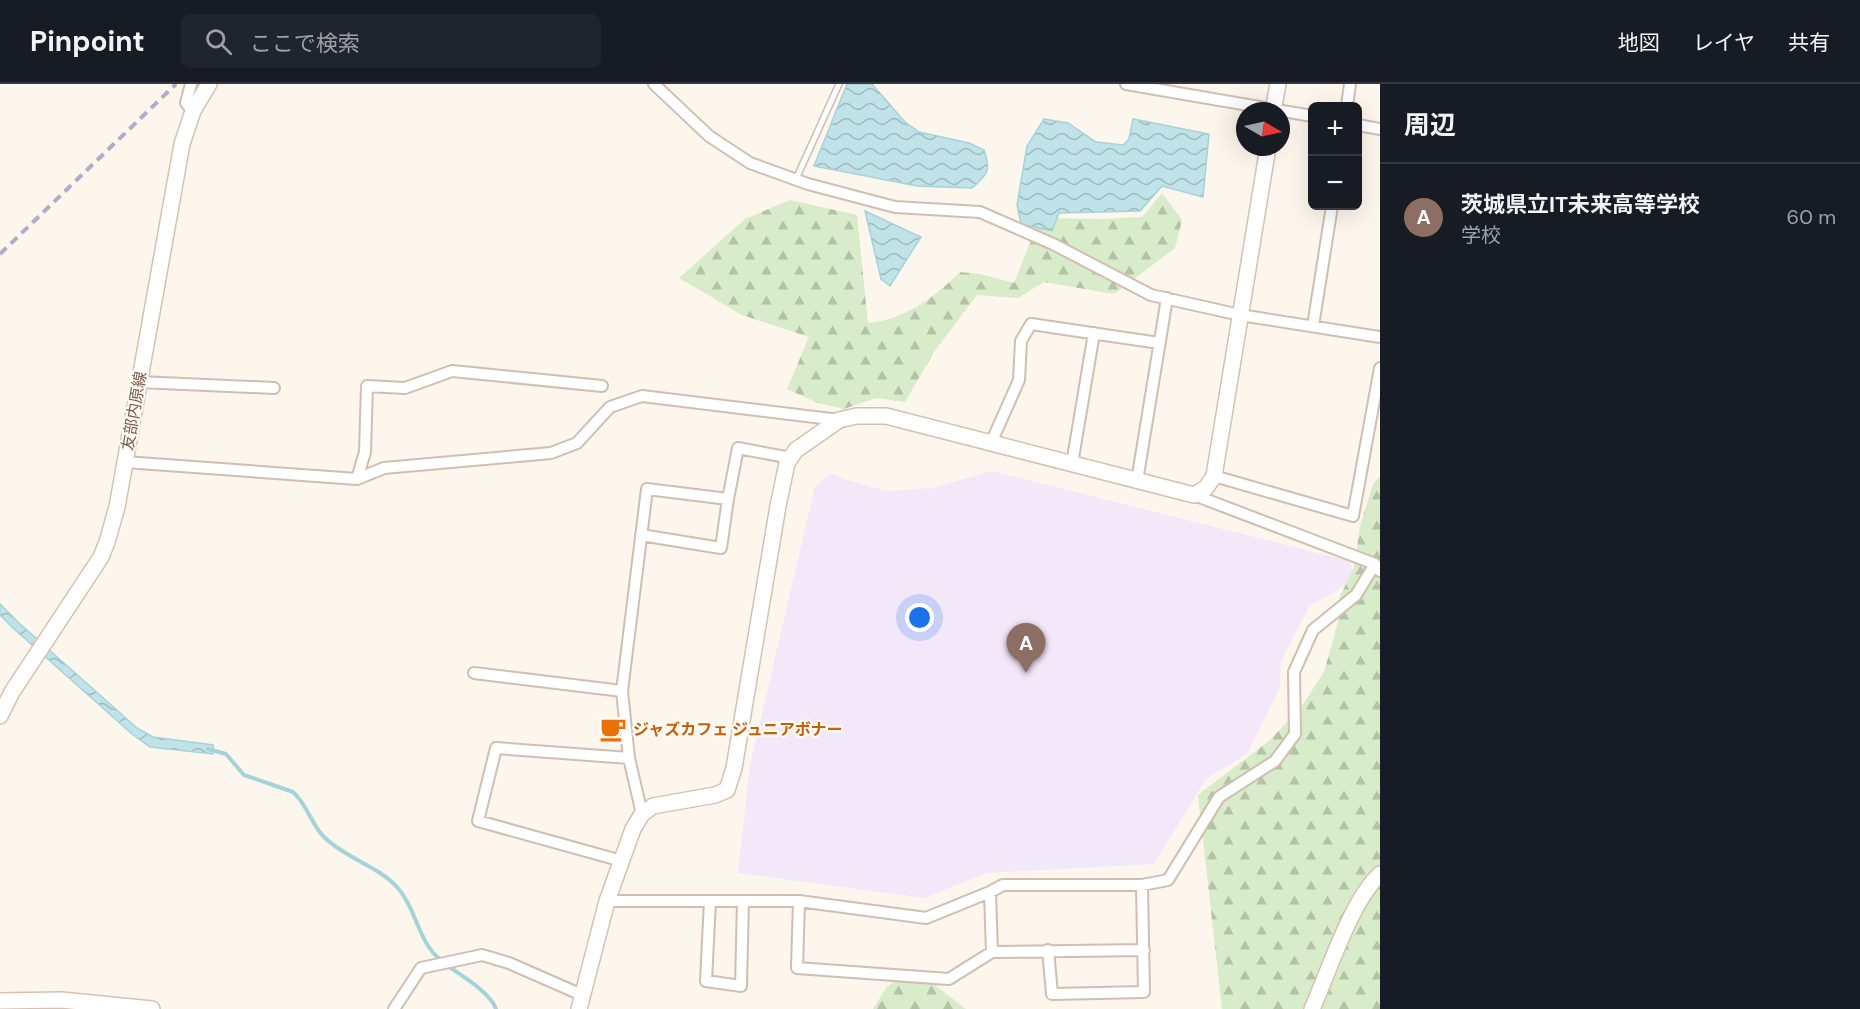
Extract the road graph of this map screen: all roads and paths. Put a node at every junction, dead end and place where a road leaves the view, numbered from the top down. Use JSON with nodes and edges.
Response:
{"nodes":[{"id":1,"x":190,"y":84,"type":"edge"},
{"id":2,"x":209,"y":84,"type":"edge"},
{"id":3,"x":654,"y":84,"type":"edge"},
{"id":4,"x":838,"y":84,"type":"edge"},
{"id":5,"x":1126,"y":84,"type":"edge"},
{"id":6,"x":1202,"y":84,"type":"edge"},
{"id":7,"x":1278,"y":84,"type":"edge"},
{"id":8,"x":1350,"y":84,"type":"edge"},
{"id":9,"x":1200,"y":96,"type":"junction"},
{"id":10,"x":1236,"y":102,"type":"edge"},
{"id":11,"x":1275,"y":102,"type":"edge"},
{"id":12,"x":1348,"y":102,"type":"edge"},
{"id":13,"x":194,"y":111,"type":"junction"},
{"id":14,"x":1290,"y":112,"type":"edge"},
{"id":15,"x":1308,"y":115,"type":"edge"},
{"id":16,"x":1362,"y":126,"type":"edge"},
{"id":17,"x":1380,"y":129,"type":"edge"},
{"id":18,"x":1266,"y":156,"type":"edge"},
{"id":19,"x":796,"y":179,"type":"junction"},
{"id":20,"x":1331,"y":210,"type":"edge"},
{"id":21,"x":1167,"y":298,"type":"junction"},
{"id":22,"x":1240,"y":315,"type":"junction"},
{"id":23,"x":1313,"y":326,"type":"junction"},
{"id":24,"x":1094,"y":333,"type":"junction"},
{"id":25,"x":1380,"y":337,"type":"edge"},
{"id":26,"x":1160,"y":343,"type":"junction"},
{"id":27,"x":1380,"y":368,"type":"edge"},
{"id":28,"x":140,"y":382,"type":"junction"},
{"id":29,"x":602,"y":386,"type":"dead end"},
{"id":30,"x":274,"y":388,"type":"dead end"},
{"id":31,"x":839,"y":420,"type":"junction"},
{"id":32,"x":991,"y":443,"type":"junction"},
{"id":33,"x":791,"y":458,"type":"junction"},
{"id":34,"x":125,"y":462,"type":"junction"},
{"id":35,"x":1072,"y":464,"type":"junction"},
{"id":36,"x":1214,"y":476,"type":"junction"},
{"id":37,"x":357,"y":479,"type":"junction"},
{"id":38,"x":1137,"y":481,"type":"junction"},
{"id":39,"x":1194,"y":495,"type":"junction"},
{"id":40,"x":728,"y":499,"type":"junction"},
{"id":41,"x":641,"y":535,"type":"junction"},
{"id":42,"x":1378,"y":567,"type":"edge"},
{"id":43,"x":474,"y":673,"type":"dead end"},
{"id":44,"x":622,"y":691,"type":"junction"},
{"id":45,"x":0,"y":716,"type":"edge"},
{"id":46,"x":629,"y":758,"type":"junction"},
{"id":47,"x":642,"y":814,"type":"junction"},
{"id":48,"x":622,"y":861,"type":"junction"},
{"id":49,"x":1380,"y":874,"type":"edge"},
{"id":50,"x":1142,"y":885,"type":"junction"},
{"id":51,"x":990,"y":892,"type":"junction"},
{"id":52,"x":607,"y":901,"type":"junction"},
{"id":53,"x":710,"y":901,"type":"junction"},
{"id":54,"x":743,"y":901,"type":"junction"},
{"id":55,"x":799,"y":901,"type":"junction"},
{"id":56,"x":1048,"y":950,"type":"junction"},
{"id":57,"x":1144,"y":950,"type":"junction"},
{"id":58,"x":992,"y":952,"type":"junction"},
{"id":59,"x":0,"y":1001,"type":"edge"},
{"id":60,"x":581,"y":1002,"type":"edge"},
{"id":61,"x":152,"y":1009,"type":"edge"},
{"id":62,"x":394,"y":1009,"type":"edge"},
{"id":63,"x":1312,"y":1009,"type":"edge"}],
"edges":[{"from":1,"to":13,"type":"street"},
{"from":2,"to":13,"type":"street","name":"友部内原線"},
{"from":3,"to":19,"type":"street"},
{"from":4,"to":19,"type":"lane"},
{"from":5,"to":9,"type":"street"},
{"from":6,"to":9,"type":"street"},
{"from":7,"to":11,"type":"street"},
{"from":8,"to":12,"type":"street"},
{"from":9,"to":10,"type":"street"},
{"from":13,"to":28,"type":"street","name":"友部内原線"},
{"from":14,"to":15,"type":"street"},
{"from":16,"to":17,"type":"street"},
{"from":18,"to":22,"type":"street"},
{"from":19,"to":21,"type":"street"},
{"from":20,"to":23,"type":"street"},
{"from":21,"to":22,"type":"street"},
{"from":21,"to":26,"type":"street"},
{"from":22,"to":23,"type":"street"},
{"from":22,"to":36,"type":"street"},
{"from":23,"to":25,"type":"street"},
{"from":24,"to":26,"type":"street"},
{"from":24,"to":32,"type":"street"},
{"from":24,"to":35,"type":"street"},
{"from":26,"to":38,"type":"street"},
{"from":27,"to":36,"type":"street"},
{"from":28,"to":30,"type":"street"},
{"from":28,"to":34,"type":"street","name":"友部内原線"},
{"from":29,"to":37,"type":"street"},
{"from":31,"to":32,"type":"street"},
{"from":31,"to":33,"type":"street"},
{"from":31,"to":37,"type":"street"},
{"from":32,"to":35,"type":"street"},
{"from":33,"to":40,"type":"street"},
{"from":33,"to":47,"type":"street"},
{"from":34,"to":37,"type":"street"},
{"from":34,"to":45,"type":"street","name":"友部内原線"},
{"from":35,"to":38,"type":"street"},
{"from":36,"to":39,"type":"street"},
{"from":38,"to":39,"type":"street"},
{"from":39,"to":42,"type":"street"},
{"from":40,"to":41,"type":"street"},
{"from":40,"to":41,"type":"street"},
{"from":41,"to":44,"type":"street"},
{"from":42,"to":50,"type":"street"},
{"from":43,"to":44,"type":"street"},
{"from":44,"to":46,"type":"street"},
{"from":46,"to":47,"type":"street"},
{"from":46,"to":48,"type":"street"},
{"from":47,"to":48,"type":"street"},
{"from":48,"to":52,"type":"street"},
{"from":49,"to":63,"type":"street"},
{"from":50,"to":51,"type":"street"},
{"from":50,"to":57,"type":"street"},
{"from":51,"to":55,"type":"street"},
{"from":51,"to":58,"type":"street"},
{"from":52,"to":53,"type":"street"},
{"from":52,"to":60,"type":"street"},
{"from":53,"to":54,"type":"street"},
{"from":53,"to":54,"type":"street"},
{"from":54,"to":55,"type":"street"},
{"from":55,"to":58,"type":"street"},
{"from":56,"to":57,"type":"street"},
{"from":56,"to":57,"type":"street"},
{"from":56,"to":58,"type":"street"},
{"from":59,"to":61,"type":"street"},
{"from":60,"to":62,"type":"street"}]}
